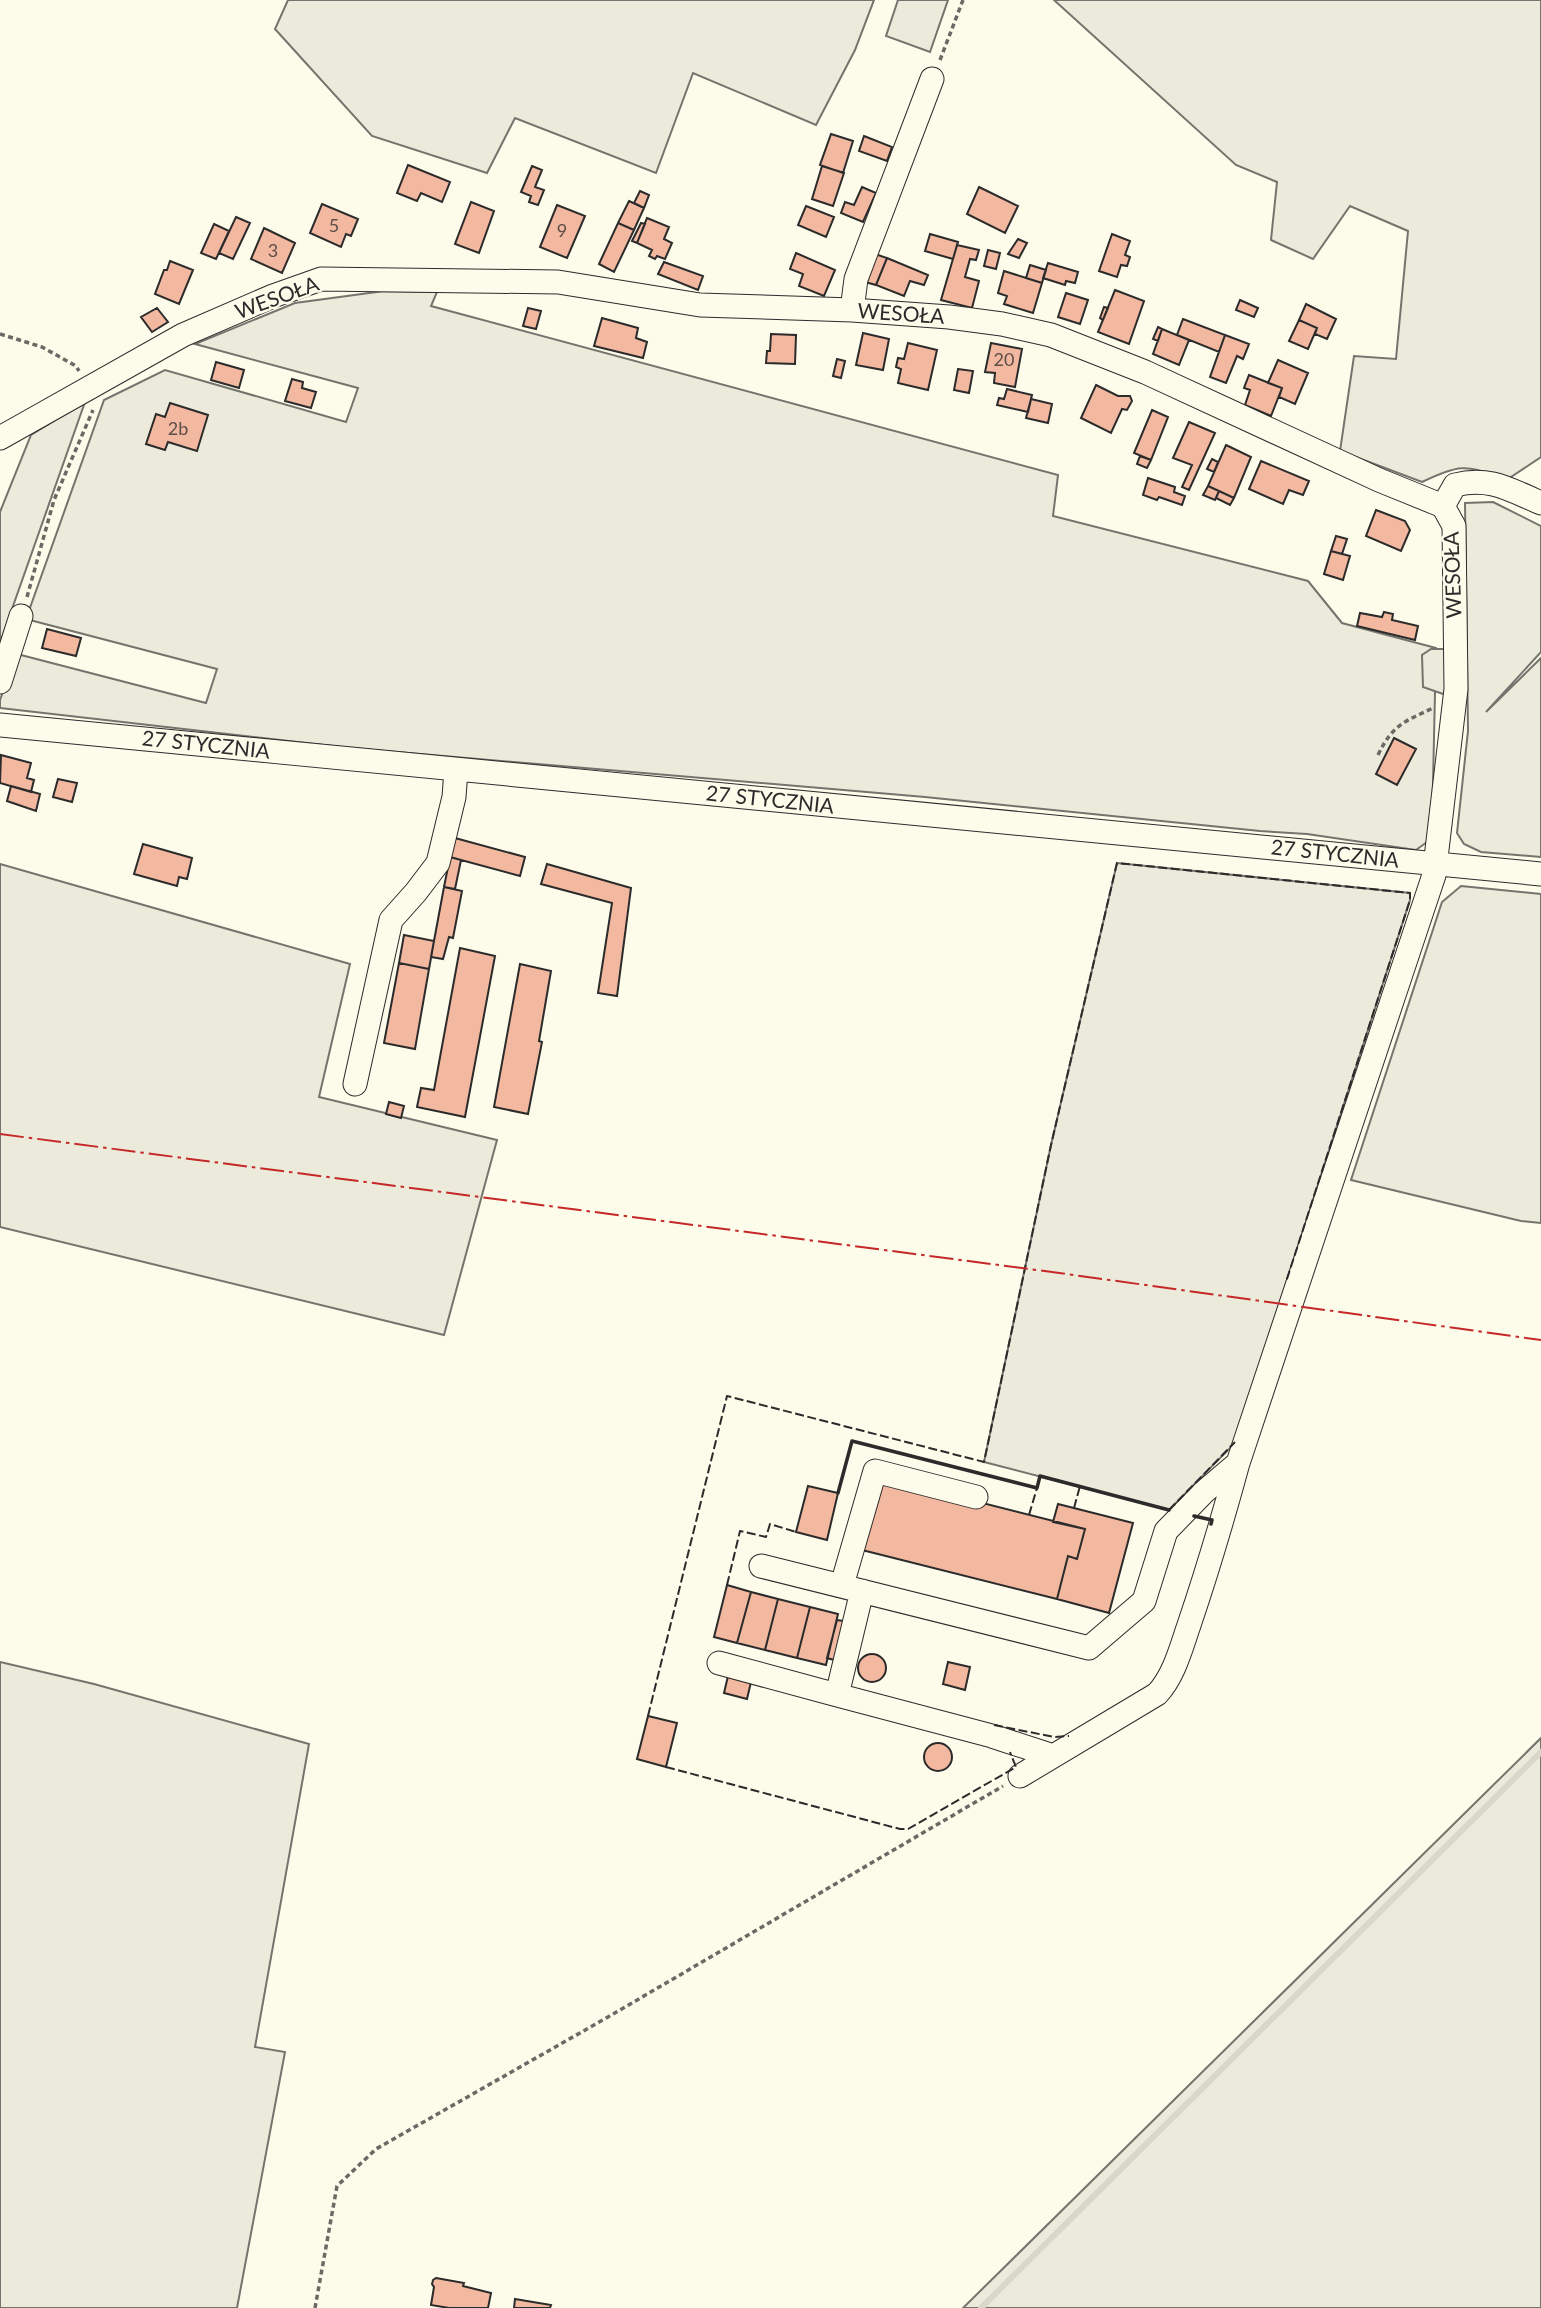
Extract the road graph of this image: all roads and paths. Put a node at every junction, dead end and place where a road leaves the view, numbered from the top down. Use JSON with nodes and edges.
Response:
{"nodes":[{"id":1,"x":963,"y":0,"type":"edge"},
{"id":2,"x":933,"y":79,"type":"joint"},
{"id":3,"x":852,"y":310,"type":"junction"},
{"id":4,"x":0,"y":334,"type":"edge"},
{"id":5,"x":90,"y":386,"type":"junction"},
{"id":6,"x":0,"y":438,"type":"edge"},
{"id":7,"x":1541,"y":503,"type":"edge"},
{"id":8,"x":1443,"y":506,"type":"junction"},
{"id":9,"x":21,"y":616,"type":"joint"},
{"id":10,"x":0,"y":682,"type":"edge"},
{"id":11,"x":1455,"y":702,"type":"junction"},
{"id":12,"x":0,"y":725,"type":"edge"},
{"id":13,"x":1378,"y":755,"type":"dead end"},
{"id":14,"x":456,"y":770,"type":"junction"},
{"id":15,"x":1435,"y":864,"type":"junction"},
{"id":16,"x":1541,"y":874,"type":"edge"},
{"id":17,"x":355,"y":1084,"type":"dead end"},
{"id":18,"x":1238,"y":1463,"type":"junction"},
{"id":19,"x":976,"y":1496,"type":"dead end"},
{"id":20,"x":761,"y":1566,"type":"dead end"},
{"id":21,"x":852,"y":1588,"type":"junction"},
{"id":22,"x":719,"y":1663,"type":"dead end"},
{"id":23,"x":837,"y":1695,"type":"junction"},
{"id":24,"x":1053,"y":1756,"type":"junction"},
{"id":25,"x":1020,"y":1776,"type":"joint"},
{"id":26,"x":315,"y":2308,"type":"edge"}],
"edges":[{"from":1,"to":2,"type":"path"},
{"from":2,"to":3,"type":"street"},
{"from":3,"to":5,"type":"street","name":"WESOŁA"},
{"from":3,"to":8,"type":"street","name":"WESOŁA"},
{"from":4,"to":5,"type":"path"},
{"from":5,"to":6,"type":"street","name":"WESOŁA"},
{"from":5,"to":9,"type":"path"},
{"from":7,"to":8,"type":"street"},
{"from":8,"to":11,"type":"street","name":"WESOŁA"},
{"from":9,"to":10,"type":"street"},
{"from":11,"to":13,"type":"path"},
{"from":11,"to":15,"type":"street","name":"WESOŁA"},
{"from":12,"to":14,"type":"street","name":"27 STYCZNIA"},
{"from":14,"to":15,"type":"street","name":"27 STYCZNIA"},
{"from":14,"to":17,"type":"street"},
{"from":15,"to":16,"type":"street","name":"27 STYCZNIA"},
{"from":15,"to":18,"type":"street","name":"WESOŁA"},
{"from":18,"to":21,"type":"street"},
{"from":18,"to":24,"type":"street","name":"WESOŁA"},
{"from":19,"to":21,"type":"street"},
{"from":20,"to":21,"type":"street"},
{"from":21,"to":23,"type":"street"},
{"from":22,"to":23,"type":"street"},
{"from":23,"to":24,"type":"street"},
{"from":24,"to":25,"type":"street","name":"WESOŁA"},
{"from":25,"to":26,"type":"path"}]}
